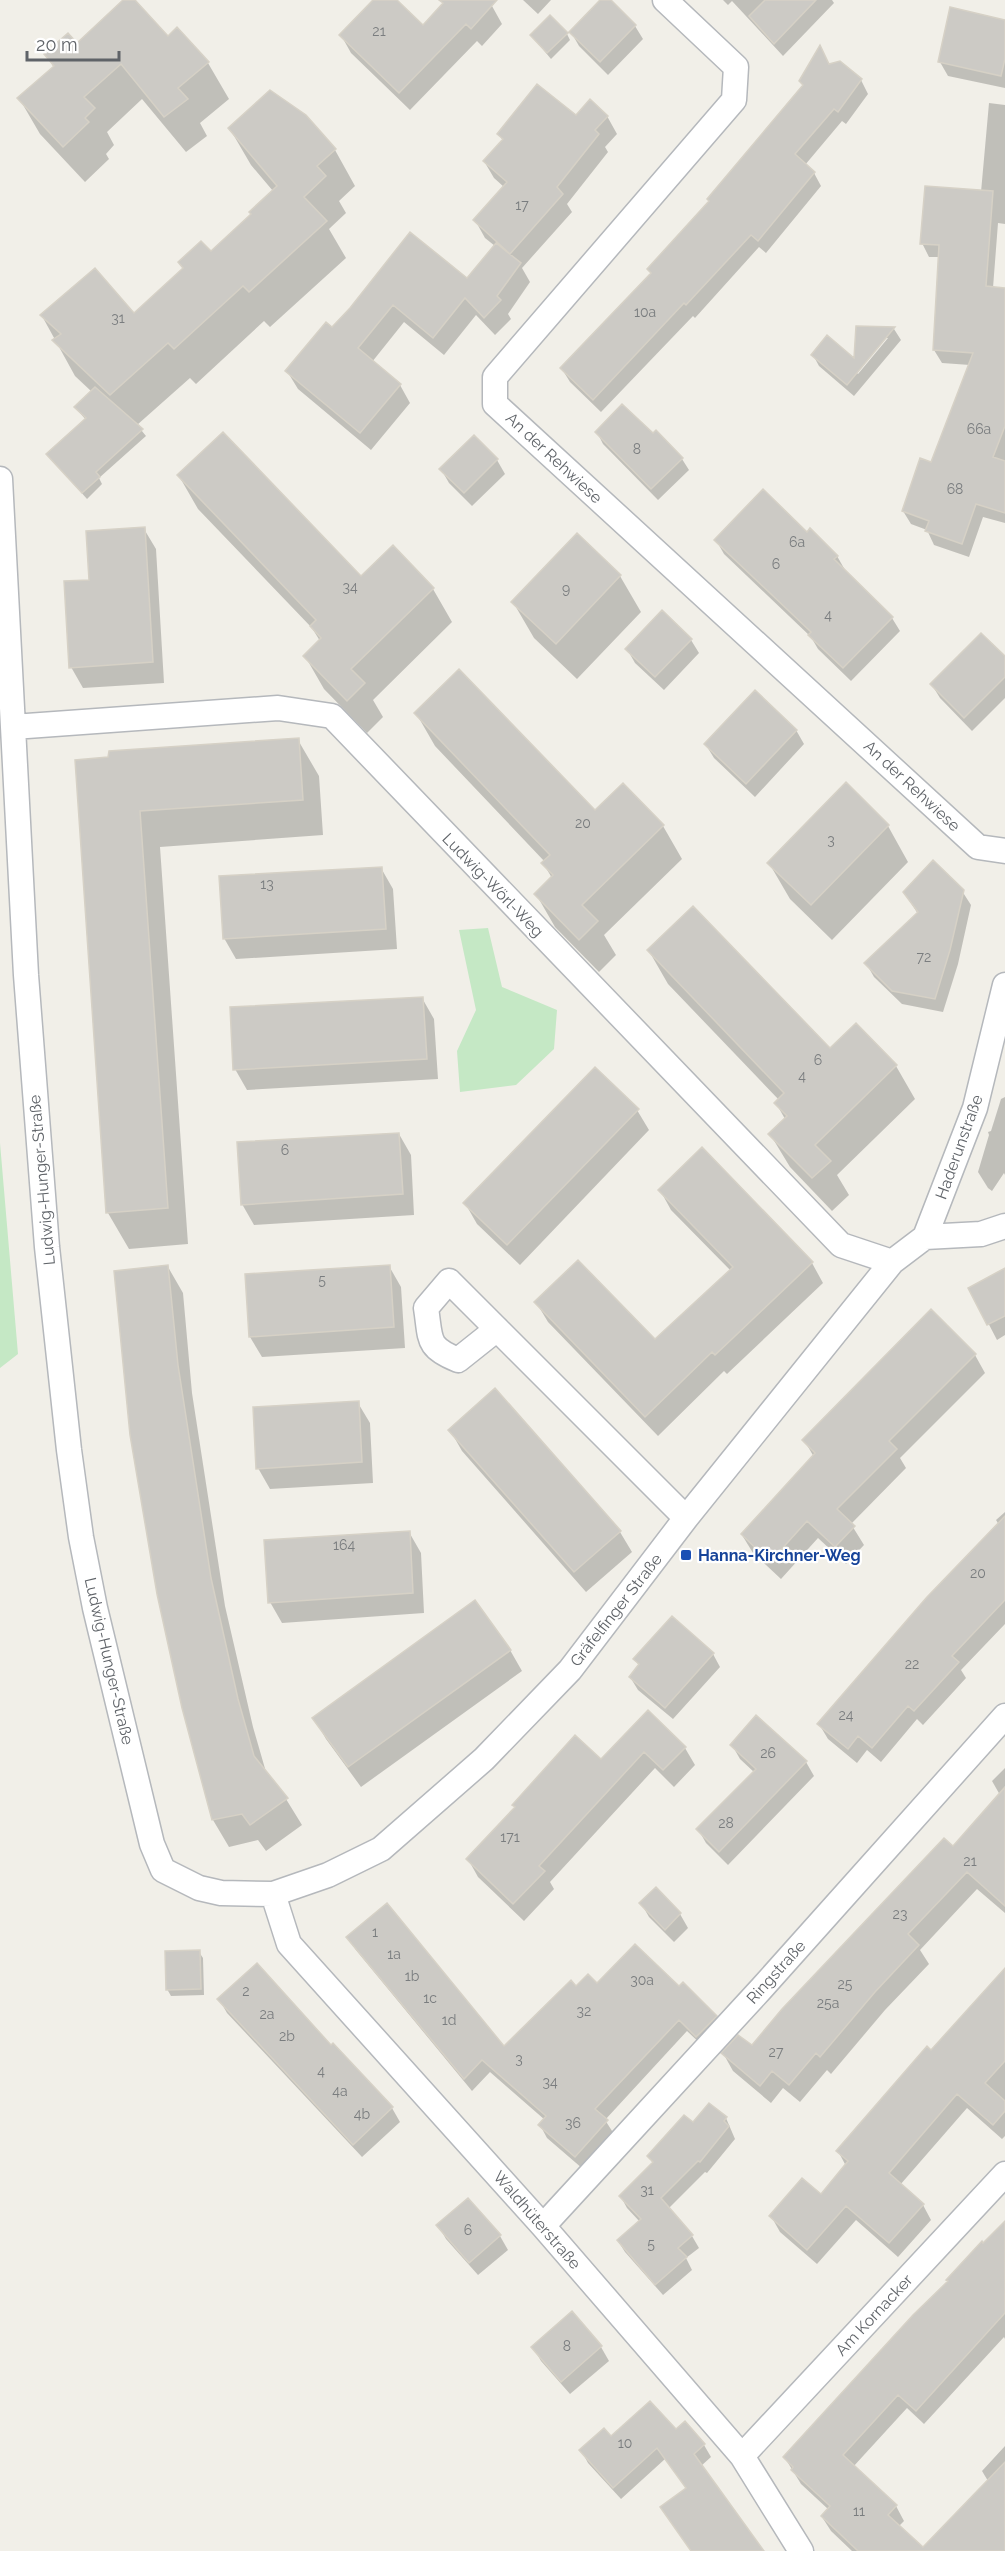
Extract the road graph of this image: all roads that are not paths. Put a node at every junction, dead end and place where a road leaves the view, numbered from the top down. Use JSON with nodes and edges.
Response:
{"nodes":[{"id":1,"x":665,"y":0,"type":"edge"},
{"id":2,"x":0,"y":479,"type":"edge"},
{"id":3,"x":13,"y":727,"type":"junction"},
{"id":4,"x":1005,"y":851,"type":"edge"},
{"id":5,"x":1005,"y":985,"type":"edge"},
{"id":6,"x":1005,"y":1226,"type":"edge"},
{"id":7,"x":925,"y":1237,"type":"junction"},
{"id":8,"x":892,"y":1262,"type":"junction"},
{"id":9,"x":497,"y":1329,"type":"dead end"},
{"id":10,"x":686,"y":1518,"type":"junction"},
{"id":11,"x":1005,"y":1716,"type":"edge"},
{"id":12,"x":163,"y":1870,"type":"joint"},
{"id":13,"x":273,"y":1894,"type":"junction"},
{"id":14,"x":1005,"y":2174,"type":"edge"},
{"id":15,"x":543,"y":2226,"type":"junction"},
{"id":16,"x":742,"y":2456,"type":"junction"},
{"id":17,"x":801,"y":2551,"type":"edge"}],
"edges":[{"from":1,"to":4,"type":"street","name":"An der Rehwiese"},
{"from":2,"to":3,"type":"street","name":"Ludwig-Hunger-Straße"},
{"from":3,"to":8,"type":"street","name":"Ludwig-Wörl-Weg"},
{"from":3,"to":12,"type":"street","name":"Ludwig-Hunger-Straße"},
{"from":5,"to":7,"type":"street","name":"Haderunstraße"},
{"from":6,"to":7,"type":"street"},
{"from":7,"to":8,"type":"street","name":"Gräfelfinger Straße"},
{"from":8,"to":10,"type":"street","name":"Gräfelfinger Straße"},
{"from":9,"to":10,"type":"street"},
{"from":10,"to":13,"type":"street","name":"Gräfelfinger Straße"},
{"from":11,"to":15,"type":"street","name":"Ringstraße"},
{"from":12,"to":13,"type":"street","name":"Gräfelfinger Straße"},
{"from":13,"to":15,"type":"street","name":"Waldhüterstraße"},
{"from":14,"to":16,"type":"street","name":"Am Kornacker"},
{"from":15,"to":16,"type":"street","name":"Waldhüterstraße"},
{"from":16,"to":17,"type":"street","name":"Waldhüterstraße"}]}
